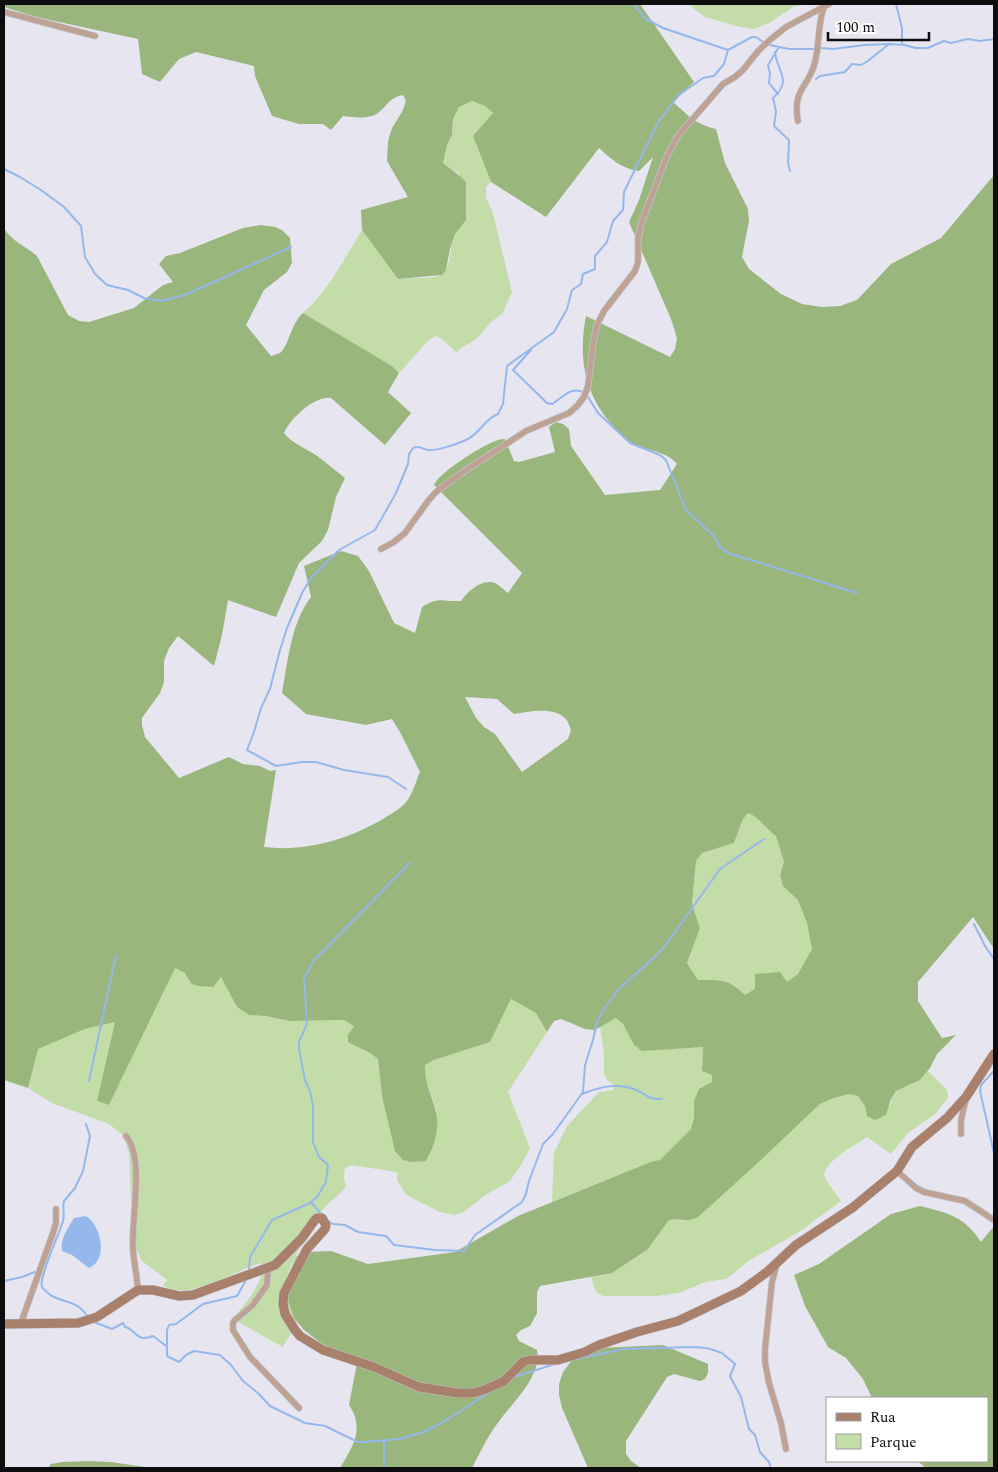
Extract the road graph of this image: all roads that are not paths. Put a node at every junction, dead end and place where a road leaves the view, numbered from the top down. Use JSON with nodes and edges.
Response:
{"nodes":[{"id":1,"x":826,"y":5,"type":"edge"},
{"id":2,"x":4,"y":12,"type":"edge"},
{"id":3,"x":95,"y":36,"type":"dead end"},
{"id":4,"x":798,"y":121,"type":"dead end"},
{"id":5,"x":381,"y":548,"type":"dead end"},
{"id":6,"x":994,"y":1054,"type":"edge"},
{"id":7,"x":966,"y":1097,"type":"junction"},
{"id":8,"x":961,"y":1134,"type":"dead end"},
{"id":9,"x":126,"y":1136,"type":"dead end"},
{"id":10,"x":898,"y":1171,"type":"junction"},
{"id":11,"x":56,"y":1209,"type":"dead end"},
{"id":12,"x":994,"y":1220,"type":"edge"},
{"id":13,"x":777,"y":1264,"type":"junction"},
{"id":14,"x":268,"y":1268,"type":"junction"},
{"id":15,"x":138,"y":1290,"type":"junction"},
{"id":16,"x":21,"y":1323,"type":"junction"},
{"id":17,"x":4,"y":1324,"type":"edge"},
{"id":18,"x":299,"y":1408,"type":"dead end"},
{"id":19,"x":786,"y":1449,"type":"dead end"}],
"edges":[{"from":1,"to":4,"type":"street"},
{"from":1,"to":5,"type":"street"},
{"from":2,"to":3,"type":"street"},
{"from":6,"to":7,"type":"street"},
{"from":7,"to":8,"type":"street"},
{"from":7,"to":10,"type":"street"},
{"from":9,"to":15,"type":"street"},
{"from":10,"to":12,"type":"street"},
{"from":10,"to":13,"type":"street"},
{"from":11,"to":16,"type":"street"},
{"from":13,"to":14,"type":"street"},
{"from":13,"to":19,"type":"street"},
{"from":14,"to":15,"type":"street"},
{"from":14,"to":18,"type":"street"},
{"from":15,"to":16,"type":"street"},
{"from":16,"to":17,"type":"street"}]}
